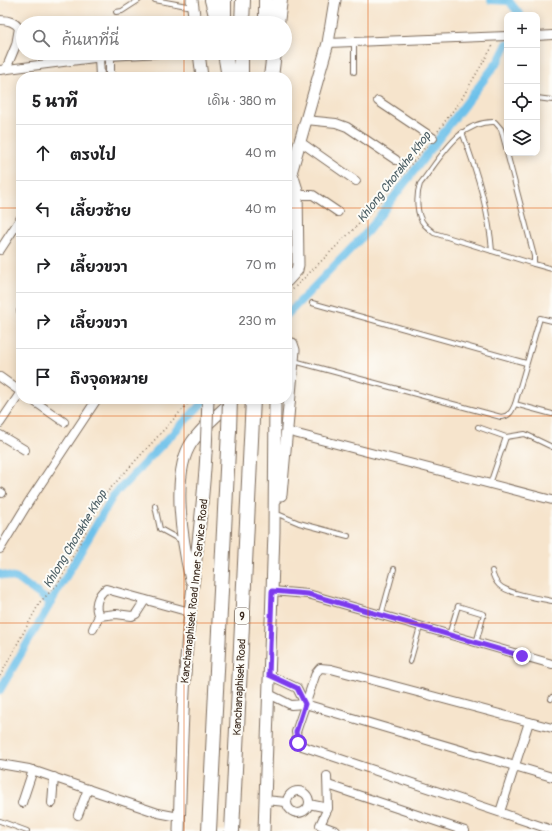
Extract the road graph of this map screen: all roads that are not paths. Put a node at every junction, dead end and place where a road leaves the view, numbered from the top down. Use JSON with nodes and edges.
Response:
{"nodes":[{"id":1,"x":139,"y":0,"type":"edge"},
{"id":2,"x":155,"y":0,"type":"edge"},
{"id":3,"x":212,"y":0,"type":"edge"},
{"id":4,"x":224,"y":0,"type":"edge"},
{"id":5,"x":243,"y":0,"type":"edge"},
{"id":6,"x":266,"y":0,"type":"edge"},
{"id":7,"x":280,"y":0,"type":"edge"},
{"id":8,"x":335,"y":0,"type":"edge"},
{"id":9,"x":192,"y":3,"type":"edge"},
{"id":10,"x":116,"y":12,"type":"dead end"},
{"id":11,"x":194,"y":16,"type":"edge"},
{"id":12,"x":216,"y":16,"type":"edge"},
{"id":13,"x":224,"y":16,"type":"edge"},
{"id":14,"x":242,"y":16,"type":"edge"},
{"id":15,"x":266,"y":16,"type":"edge"},
{"id":16,"x":278,"y":16,"type":"edge"},
{"id":17,"x":0,"y":20,"type":"edge"},
{"id":18,"x":16,"y":24,"type":"edge"},
{"id":19,"x":552,"y":35,"type":"edge"},
{"id":20,"x":540,"y":36,"type":"edge"},
{"id":21,"x":499,"y":37,"type":"edge"},
{"id":22,"x":354,"y":42,"type":"junction"},
{"id":23,"x":328,"y":43,"type":"junction"},
{"id":24,"x":16,"y":44,"type":"edge"},
{"id":25,"x":83,"y":60,"type":"edge"},
{"id":26,"x":99,"y":60,"type":"edge"},
{"id":27,"x":110,"y":60,"type":"edge"},
{"id":28,"x":200,"y":60,"type":"edge"},
{"id":29,"x":226,"y":60,"type":"edge"},
{"id":30,"x":241,"y":60,"type":"edge"},
{"id":31,"x":265,"y":60,"type":"edge"},
{"id":32,"x":273,"y":60,"type":"edge"},
{"id":33,"x":3,"y":70,"type":"edge"},
{"id":34,"x":100,"y":72,"type":"edge"},
{"id":35,"x":110,"y":72,"type":"edge"},
{"id":36,"x":201,"y":72,"type":"edge"},
{"id":37,"x":228,"y":72,"type":"edge"},
{"id":38,"x":241,"y":72,"type":"edge"},
{"id":39,"x":264,"y":72,"type":"edge"},
{"id":40,"x":272,"y":72,"type":"edge"},
{"id":41,"x":354,"y":72,"type":"dead end"},
{"id":42,"x":540,"y":98,"type":"edge"},
{"id":43,"x":552,"y":100,"type":"edge"},
{"id":44,"x":378,"y":101,"type":"dead end"},
{"id":45,"x":306,"y":120,"type":"junction"},
{"id":46,"x":462,"y":132,"type":"junction"},
{"id":47,"x":432,"y":138,"type":"road end"},
{"id":48,"x":504,"y":140,"type":"edge"},
{"id":49,"x":299,"y":141,"type":"junction"},
{"id":50,"x":508,"y":156,"type":"edge"},
{"id":51,"x":396,"y":160,"type":"dead end"},
{"id":52,"x":292,"y":167,"type":"edge"},
{"id":53,"x":292,"y":175,"type":"edge"},
{"id":54,"x":356,"y":181,"type":"dead end"},
{"id":55,"x":297,"y":195,"type":"junction"},
{"id":56,"x":338,"y":212,"type":"dead end"},
{"id":57,"x":16,"y":226,"type":"edge"},
{"id":58,"x":0,"y":250,"type":"edge"},
{"id":59,"x":492,"y":250,"type":"junction"},
{"id":60,"x":534,"y":264,"type":"junction"},
{"id":61,"x":552,"y":269,"type":"edge"},
{"id":62,"x":292,"y":276,"type":"edge"},
{"id":63,"x":312,"y":303,"type":"dead end"},
{"id":64,"x":552,"y":321,"type":"edge"},
{"id":65,"x":292,"y":345,"type":"edge"},
{"id":66,"x":294,"y":361,"type":"junction"},
{"id":67,"x":526,"y":363,"type":"junction"},
{"id":68,"x":0,"y":377,"type":"edge"},
{"id":69,"x":292,"y":378,"type":"edge"},
{"id":70,"x":16,"y":388,"type":"edge"},
{"id":71,"x":16,"y":399,"type":"edge"},
{"id":72,"x":38,"y":404,"type":"edge"},
{"id":73,"x":94,"y":404,"type":"edge"},
{"id":74,"x":208,"y":404,"type":"edge"},
{"id":75,"x":228,"y":404,"type":"edge"},
{"id":76,"x":230,"y":404,"type":"edge"},
{"id":77,"x":253,"y":404,"type":"edge"},
{"id":78,"x":275,"y":404,"type":"edge"},
{"id":79,"x":289,"y":404,"type":"edge"},
{"id":80,"x":515,"y":404,"type":"junction"},
{"id":81,"x":552,"y":414,"type":"edge"},
{"id":82,"x":64,"y":422,"type":"dead end"},
{"id":83,"x":0,"y":423,"type":"edge"},
{"id":84,"x":478,"y":427,"type":"dead end"},
{"id":85,"x":286,"y":431,"type":"junction"},
{"id":86,"x":0,"y":434,"type":"edge"},
{"id":87,"x":506,"y":437,"type":"junction"},
{"id":88,"x":552,"y":447,"type":"edge"},
{"id":89,"x":25,"y":450,"type":"dead end"},
{"id":90,"x":490,"y":484,"type":"junction"},
{"id":91,"x":552,"y":500,"type":"edge"},
{"id":92,"x":155,"y":506,"type":"dead end"},
{"id":93,"x":280,"y":515,"type":"junction"},
{"id":94,"x":274,"y":532,"type":"junction"},
{"id":95,"x":348,"y":536,"type":"dead end"},
{"id":96,"x":182,"y":541,"type":"junction"},
{"id":97,"x":0,"y":549,"type":"edge"},
{"id":98,"x":394,"y":569,"type":"dead end"},
{"id":99,"x":492,"y":571,"type":"dead end"},
{"id":100,"x":192,"y":587,"type":"junction"},
{"id":101,"x":272,"y":591,"type":"junction"},
{"id":102,"x":145,"y":600,"type":"junction"},
{"id":103,"x":552,"y":601,"type":"edge"},
{"id":104,"x":190,"y":612,"type":"junction"},
{"id":105,"x":99,"y":616,"type":"junction"},
{"id":106,"x":380,"y":616,"type":"junction"},
{"id":107,"x":420,"y":627,"type":"junction"},
{"id":108,"x":93,"y":629,"type":"dead end"},
{"id":109,"x":449,"y":636,"type":"junction"},
{"id":110,"x":476,"y":643,"type":"junction"},
{"id":111,"x":410,"y":662,"type":"dead end"},
{"id":112,"x":552,"y":664,"type":"edge"},
{"id":113,"x":269,"y":675,"type":"junction"},
{"id":114,"x":269,"y":694,"type":"junction"},
{"id":115,"x":305,"y":704,"type":"junction"},
{"id":116,"x":529,"y":722,"type":"junction"},
{"id":117,"x":552,"y":728,"type":"edge"},
{"id":118,"x":0,"y":764,"type":"edge"},
{"id":119,"x":516,"y":767,"type":"junction"},
{"id":120,"x":33,"y":770,"type":"junction"},
{"id":121,"x":327,"y":776,"type":"dead end"},
{"id":122,"x":54,"y":777,"type":"junction"},
{"id":123,"x":552,"y":777,"type":"edge"},
{"id":124,"x":328,"y":785,"type":"junction"},
{"id":125,"x":88,"y":789,"type":"junction"},
{"id":126,"x":265,"y":800,"type":"junction"},
{"id":127,"x":286,"y":802,"type":"junction"},
{"id":128,"x":22,"y":803,"type":"dead end"},
{"id":129,"x":52,"y":803,"type":"dead end"},
{"id":130,"x":309,"y":804,"type":"junction"},
{"id":131,"x":328,"y":808,"type":"junction"},
{"id":132,"x":500,"y":812,"type":"junction"},
{"id":133,"x":78,"y":815,"type":"dead end"},
{"id":134,"x":179,"y":817,"type":"junction"},
{"id":135,"x":0,"y":822,"type":"edge"},
{"id":136,"x":454,"y":829,"type":"edge"},
{"id":137,"x":552,"y":830,"type":"edge"},
{"id":138,"x":27,"y":831,"type":"edge"},
{"id":139,"x":179,"y":831,"type":"edge"},
{"id":140,"x":209,"y":831,"type":"edge"},
{"id":141,"x":232,"y":831,"type":"edge"},
{"id":142,"x":264,"y":831,"type":"edge"},
{"id":143,"x":336,"y":831,"type":"edge"},
{"id":144,"x":465,"y":831,"type":"edge"}],
"edges":[{"from":1,"to":10,"type":"lane"},
{"from":2,"to":9,"type":"lane"},
{"from":3,"to":12,"type":"highway"},
{"from":4,"to":13,"type":"highway"},
{"from":5,"to":14,"type":"highway"},
{"from":6,"to":15,"type":"highway"},
{"from":7,"to":16,"type":"highway"},
{"from":8,"to":23,"type":"main road"},
{"from":9,"to":11,"type":"main road"},
{"from":17,"to":18,"type":"street"},
{"from":19,"to":20,"type":"street"},
{"from":21,"to":22,"type":"street"},
{"from":22,"to":23,"type":"street"},
{"from":22,"to":41,"type":"lane"},
{"from":23,"to":45,"type":"main road"},
{"from":24,"to":33,"type":"street"},
{"from":25,"to":33,"type":"street"},
{"from":26,"to":34,"type":"street"},
{"from":27,"to":35,"type":"street"},
{"from":28,"to":36,"type":"main road"},
{"from":29,"to":37,"type":"highway"},
{"from":30,"to":38,"type":"highway"},
{"from":31,"to":39,"type":"highway"},
{"from":32,"to":40,"type":"highway"},
{"from":42,"to":43,"type":"lane"},
{"from":44,"to":47,"type":"street"},
{"from":45,"to":49,"type":"main road"},
{"from":45,"to":51,"type":"street"},
{"from":46,"to":48,"type":"lane"},
{"from":46,"to":59,"type":"lane"},
{"from":46,"to":59,"type":"lane"},
{"from":49,"to":52,"type":"main road"},
{"from":49,"to":54,"type":"street"},
{"from":50,"to":60,"type":"lane"},
{"from":53,"to":55,"type":"main road"},
{"from":55,"to":56,"type":"street"},
{"from":55,"to":62,"type":"main road"},
{"from":57,"to":58,"type":"street"},
{"from":59,"to":60,"type":"lane"},
{"from":60,"to":61,"type":"lane"},
{"from":63,"to":67,"type":"lane"},
{"from":64,"to":67,"type":"lane"},
{"from":65,"to":66,"type":"main road"},
{"from":66,"to":69,"type":"main road"},
{"from":66,"to":80,"type":"lane"},
{"from":67,"to":80,"type":"lane"},
{"from":68,"to":70,"type":"street"},
{"from":71,"to":83,"type":"street"},
{"from":72,"to":82,"type":"street"},
{"from":73,"to":97,"type":"street"},
{"from":74,"to":100,"type":"main road","name":"Kanchanaphisek Road Inner Service Road","bridge":true},
{"from":75,"to":96,"type":"main road"},
{"from":76,"to":140,"type":"highway","name":"Kanchanaphisek Road","number":"9","bridge":true},
{"from":77,"to":141,"type":"highway","name":"Kanchanaphisek Road","number":"9"},
{"from":78,"to":94,"type":"main road"},
{"from":79,"to":85,"type":"main road"},
{"from":80,"to":81,"type":"lane"},
{"from":84,"to":87,"type":"lane"},
{"from":85,"to":90,"type":"street"},
{"from":85,"to":93,"type":"main road"},
{"from":86,"to":89,"type":"street"},
{"from":87,"to":88,"type":"lane"},
{"from":87,"to":90,"type":"lane"},
{"from":90,"to":91,"type":"street"},
{"from":92,"to":96,"type":"lane"},
{"from":93,"to":94,"type":"main road"},
{"from":93,"to":95,"type":"lane"},
{"from":94,"to":101,"type":"main road"},
{"from":96,"to":100,"type":"main road"},
{"from":98,"to":106,"type":"lane"},
{"from":99,"to":103,"type":"lane"},
{"from":100,"to":104,"type":"main road","name":"Kanchanaphisek Road Inner Service Road"},
{"from":101,"to":106,"type":"street"},
{"from":101,"to":113,"type":"main road"},
{"from":102,"to":104,"type":"street"},
{"from":102,"to":105,"type":"street"},
{"from":102,"to":105,"type":"street"},
{"from":104,"to":134,"type":"main road","name":"Kanchanaphisek Road Inner Service Road"},
{"from":105,"to":108,"type":"street"},
{"from":106,"to":107,"type":"street"},
{"from":107,"to":109,"type":"street"},
{"from":107,"to":111,"type":"lane"},
{"from":109,"to":110,"type":"street"},
{"from":109,"to":110,"type":"lane"},
{"from":110,"to":112,"type":"street"},
{"from":113,"to":114,"type":"main road"},
{"from":113,"to":115,"type":"street"},
{"from":114,"to":115,"type":"street"},
{"from":114,"to":126,"type":"main road"},
{"from":115,"to":116,"type":"street"},
{"from":115,"to":119,"type":"street"},
{"from":115,"to":132,"type":"street"},
{"from":116,"to":117,"type":"street"},
{"from":116,"to":119,"type":"street"},
{"from":118,"to":120,"type":"street"},
{"from":119,"to":123,"type":"street"},
{"from":119,"to":132,"type":"street"},
{"from":120,"to":122,"type":"street"},
{"from":120,"to":128,"type":"street"},
{"from":121,"to":124,"type":"street"},
{"from":122,"to":125,"type":"street"},
{"from":122,"to":129,"type":"street"},
{"from":124,"to":131,"type":"street"},
{"from":124,"to":136,"type":"street"},
{"from":125,"to":133,"type":"street"},
{"from":125,"to":134,"type":"street"},
{"from":126,"to":127,"type":"street"},
{"from":126,"to":142,"type":"main road"},
{"from":127,"to":130,"type":"street"},
{"from":127,"to":130,"type":"street"},
{"from":130,"to":131,"type":"street"},
{"from":131,"to":143,"type":"street"},
{"from":132,"to":137,"type":"street"},
{"from":134,"to":139,"type":"main road","name":"Kanchanaphisek Road Inner Service Road"},
{"from":135,"to":138,"type":"lane"},
{"from":136,"to":144,"type":"street"}]}
